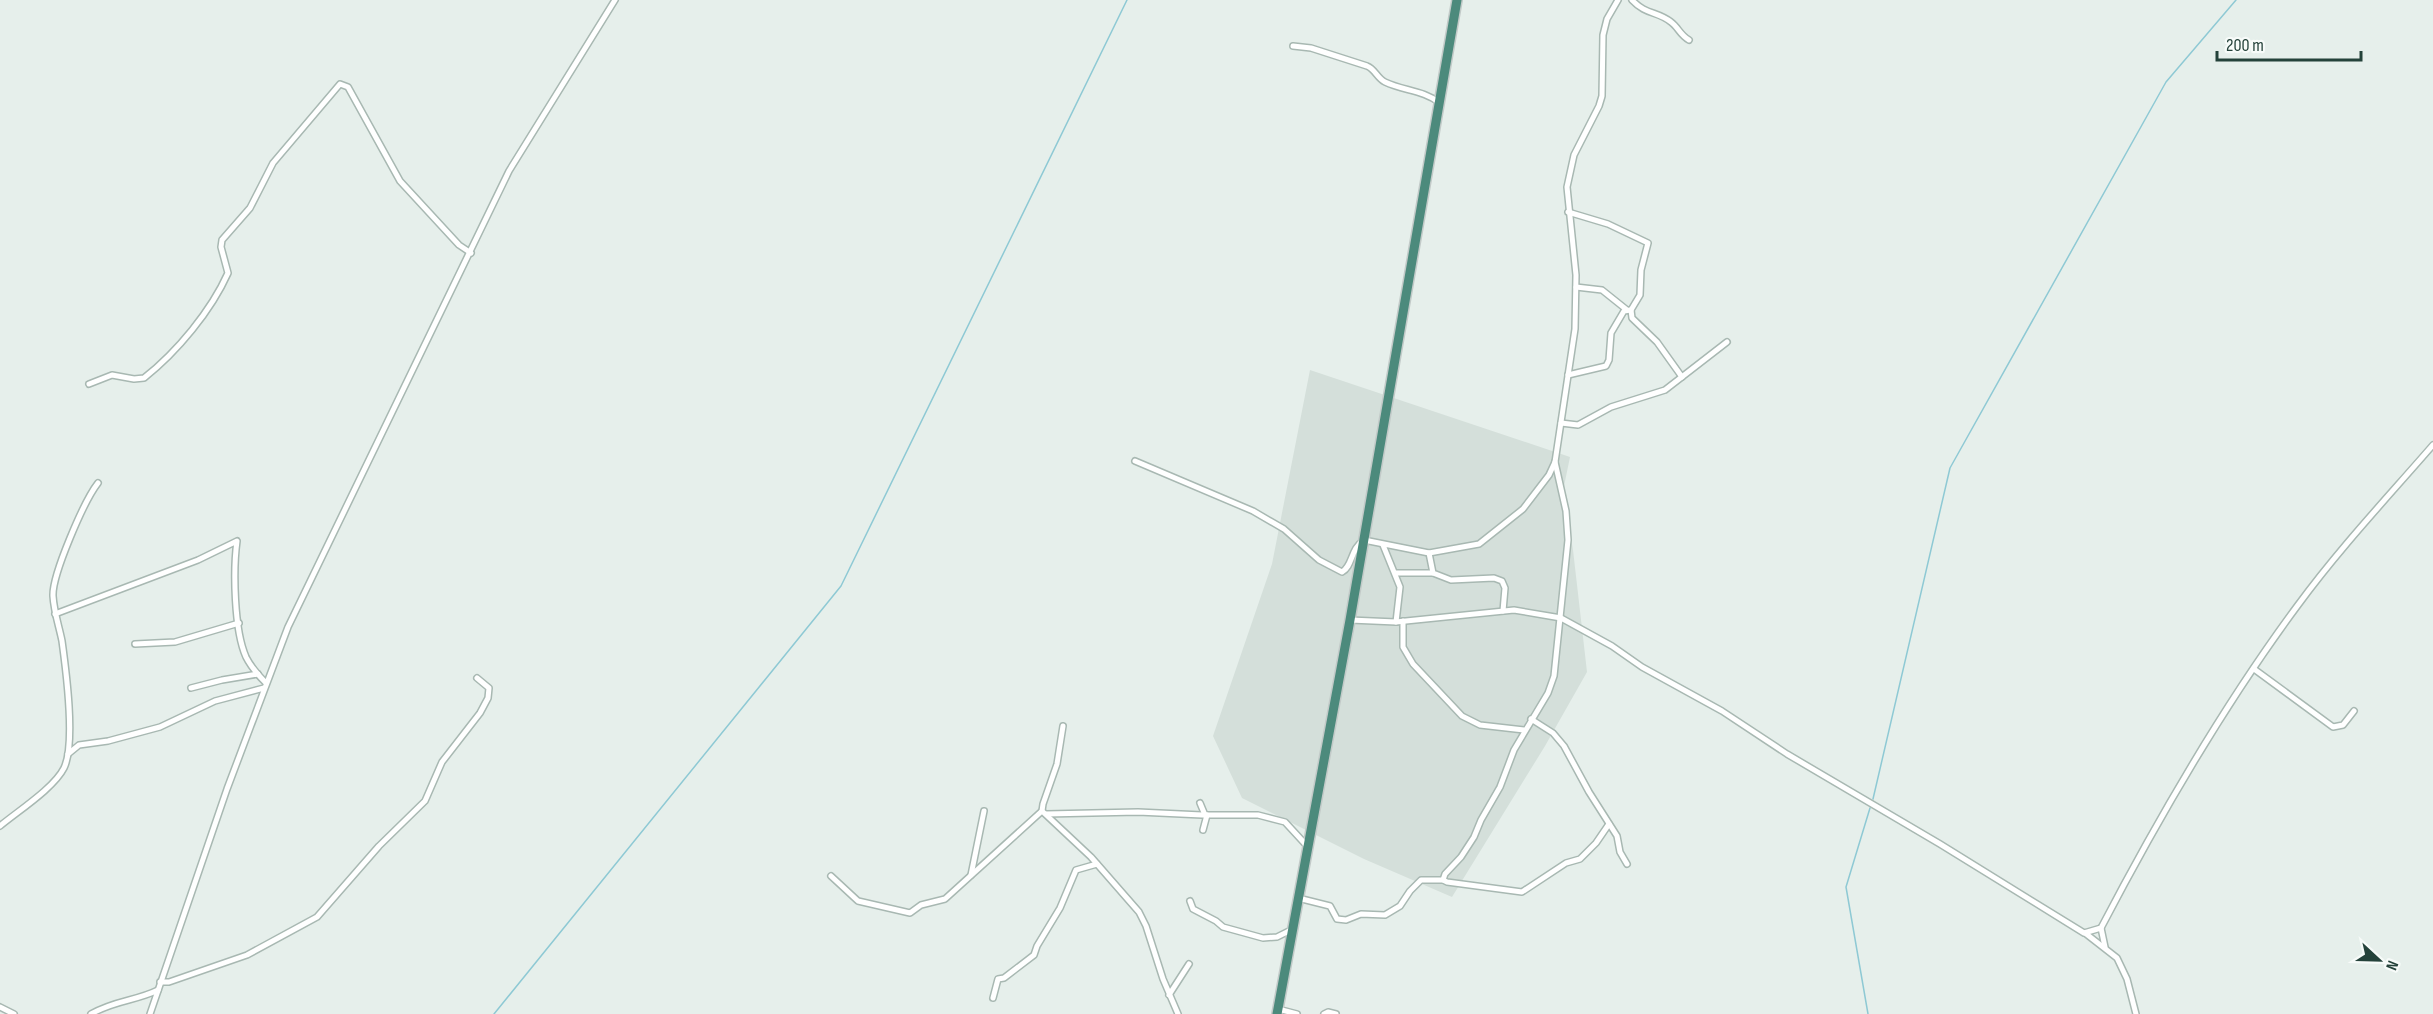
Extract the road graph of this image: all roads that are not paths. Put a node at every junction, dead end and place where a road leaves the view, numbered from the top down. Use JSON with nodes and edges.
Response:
{"nodes":[{"id":1,"x":615,"y":0,"type":"edge"},
{"id":2,"x":1457,"y":0,"type":"edge"},
{"id":3,"x":1617,"y":0,"type":"edge"},
{"id":4,"x":1632,"y":0,"type":"edge"},
{"id":5,"x":1689,"y":40,"type":"dead end"},
{"id":6,"x":1293,"y":46,"type":"dead end"},
{"id":7,"x":1440,"y":104,"type":"junction"},
{"id":8,"x":1568,"y":212,"type":"junction"},
{"id":9,"x":471,"y":253,"type":"junction"},
{"id":10,"x":1576,"y":287,"type":"junction"},
{"id":11,"x":1629,"y":310,"type":"junction"},
{"id":12,"x":1727,"y":342,"type":"dead end"},
{"id":13,"x":1568,"y":375,"type":"junction"},
{"id":14,"x":1682,"y":377,"type":"junction"},
{"id":15,"x":89,"y":384,"type":"dead end"},
{"id":16,"x":1561,"y":423,"type":"junction"},
{"id":17,"x":2433,"y":445,"type":"edge"},
{"id":18,"x":1135,"y":461,"type":"dead end"},
{"id":19,"x":1556,"y":462,"type":"junction"},
{"id":20,"x":98,"y":483,"type":"dead end"},
{"id":21,"x":1364,"y":540,"type":"junction"},
{"id":22,"x":1383,"y":545,"type":"junction"},
{"id":23,"x":1429,"y":553,"type":"junction"},
{"id":24,"x":1396,"y":573,"type":"junction"},
{"id":25,"x":1433,"y":573,"type":"junction"},
{"id":26,"x":1503,"y":611,"type":"junction"},
{"id":27,"x":55,"y":614,"type":"junction"},
{"id":28,"x":1561,"y":618,"type":"junction"},
{"id":29,"x":1350,"y":620,"type":"junction"},
{"id":30,"x":1399,"y":621,"type":"junction"},
{"id":31,"x":239,"y":623,"type":"junction"},
{"id":32,"x":135,"y":644,"type":"dead end"},
{"id":33,"x":2254,"y":669,"type":"junction"},
{"id":34,"x":258,"y":674,"type":"junction"},
{"id":35,"x":477,"y":678,"type":"dead end"},
{"id":36,"x":265,"y":685,"type":"junction"},
{"id":37,"x":191,"y":688,"type":"dead end"},
{"id":38,"x":2354,"y":711,"type":"dead end"},
{"id":39,"x":1531,"y":719,"type":"junction"},
{"id":40,"x":1063,"y":726,"type":"dead end"},
{"id":41,"x":1524,"y":730,"type":"junction"},
{"id":42,"x":68,"y":754,"type":"junction"},
{"id":43,"x":1200,"y":803,"type":"dead end"},
{"id":44,"x":984,"y":812,"type":"dead end"},
{"id":45,"x":1044,"y":813,"type":"junction"},
{"id":46,"x":1206,"y":815,"type":"junction"},
{"id":47,"x":1609,"y":824,"type":"junction"},
{"id":48,"x":0,"y":826,"type":"edge"},
{"id":49,"x":1203,"y":830,"type":"dead end"},
{"id":50,"x":1308,"y":847,"type":"junction"},
{"id":51,"x":1097,"y":864,"type":"junction"},
{"id":52,"x":1627,"y":864,"type":"dead end"},
{"id":53,"x":831,"y":876,"type":"dead end"},
{"id":54,"x":970,"y":877,"type":"junction"},
{"id":55,"x":1443,"y":880,"type":"junction"},
{"id":56,"x":1298,"y":898,"type":"junction"},
{"id":57,"x":1190,"y":901,"type":"dead end"},
{"id":58,"x":2101,"y":928,"type":"junction"},
{"id":59,"x":1293,"y":929,"type":"junction"},
{"id":60,"x":2084,"y":933,"type":"junction"},
{"id":61,"x":2105,"y":947,"type":"junction"},
{"id":62,"x":1189,"y":964,"type":"dead end"},
{"id":63,"x":160,"y":982,"type":"junction"},
{"id":64,"x":158,"y":990,"type":"junction"},
{"id":65,"x":1169,"y":995,"type":"junction"},
{"id":66,"x":993,"y":998,"type":"dead end"},
{"id":67,"x":0,"y":1007,"type":"edge"},
{"id":68,"x":1277,"y":1012,"type":"edge"},
{"id":69,"x":14,"y":1014,"type":"edge"},
{"id":70,"x":91,"y":1014,"type":"edge"},
{"id":71,"x":150,"y":1014,"type":"edge"},
{"id":72,"x":1178,"y":1014,"type":"edge"},
{"id":73,"x":1296,"y":1014,"type":"edge"},
{"id":74,"x":1324,"y":1014,"type":"edge"},
{"id":75,"x":1336,"y":1014,"type":"edge"},
{"id":76,"x":2136,"y":1014,"type":"edge"}],
"edges":[{"from":1,"to":9,"type":"street"},
{"from":2,"to":7,"type":"highway"},
{"from":3,"to":8,"type":"street"},
{"from":4,"to":5,"type":"street"},
{"from":6,"to":7,"type":"street"},
{"from":7,"to":21,"type":"highway"},
{"from":8,"to":10,"type":"street"},
{"from":8,"to":11,"type":"street"},
{"from":9,"to":15,"type":"street"},
{"from":9,"to":36,"type":"street"},
{"from":10,"to":11,"type":"street"},
{"from":10,"to":13,"type":"street"},
{"from":11,"to":13,"type":"street"},
{"from":11,"to":14,"type":"street"},
{"from":12,"to":14,"type":"street"},
{"from":13,"to":16,"type":"street"},
{"from":14,"to":16,"type":"street"},
{"from":16,"to":19,"type":"street"},
{"from":17,"to":33,"type":"street"},
{"from":18,"to":21,"type":"street"},
{"from":19,"to":23,"type":"street"},
{"from":19,"to":28,"type":"street"},
{"from":20,"to":27,"type":"street"},
{"from":21,"to":22,"type":"street"},
{"from":21,"to":29,"type":"highway"},
{"from":22,"to":23,"type":"street"},
{"from":22,"to":24,"type":"street"},
{"from":23,"to":25,"type":"street"},
{"from":24,"to":25,"type":"street"},
{"from":24,"to":30,"type":"street"},
{"from":25,"to":26,"type":"street"},
{"from":26,"to":28,"type":"street"},
{"from":26,"to":30,"type":"street"},
{"from":27,"to":31,"type":"street"},
{"from":27,"to":42,"type":"street"},
{"from":28,"to":39,"type":"street"},
{"from":28,"to":60,"type":"street"},
{"from":29,"to":30,"type":"street"},
{"from":29,"to":50,"type":"highway"},
{"from":30,"to":41,"type":"street"},
{"from":31,"to":32,"type":"street"},
{"from":31,"to":34,"type":"street"},
{"from":33,"to":38,"type":"street"},
{"from":33,"to":58,"type":"street"},
{"from":34,"to":36,"type":"street"},
{"from":34,"to":37,"type":"street"},
{"from":35,"to":63,"type":"street"},
{"from":36,"to":42,"type":"street"},
{"from":36,"to":63,"type":"street"},
{"from":39,"to":41,"type":"street"},
{"from":39,"to":47,"type":"street"},
{"from":40,"to":45,"type":"street"},
{"from":41,"to":55,"type":"street"},
{"from":42,"to":48,"type":"street"},
{"from":43,"to":46,"type":"street"},
{"from":44,"to":54,"type":"street"},
{"from":45,"to":46,"type":"street"},
{"from":45,"to":51,"type":"street"},
{"from":45,"to":54,"type":"street"},
{"from":46,"to":49,"type":"street"},
{"from":46,"to":50,"type":"street"},
{"from":47,"to":52,"type":"street"},
{"from":47,"to":55,"type":"street"},
{"from":50,"to":56,"type":"highway"},
{"from":51,"to":65,"type":"street"},
{"from":51,"to":66,"type":"street"},
{"from":53,"to":54,"type":"street"},
{"from":55,"to":56,"type":"street"},
{"from":56,"to":59,"type":"highway"},
{"from":57,"to":59,"type":"street"},
{"from":58,"to":60,"type":"street"},
{"from":58,"to":61,"type":"street"},
{"from":59,"to":68,"type":"highway"},
{"from":60,"to":61,"type":"street"},
{"from":61,"to":76,"type":"street"},
{"from":62,"to":65,"type":"street"},
{"from":63,"to":64,"type":"street"},
{"from":64,"to":70,"type":"street"},
{"from":64,"to":71,"type":"street"},
{"from":65,"to":72,"type":"street"},
{"from":67,"to":69,"type":"street"},
{"from":68,"to":73,"type":"street"},
{"from":74,"to":75,"type":"street"}]}
